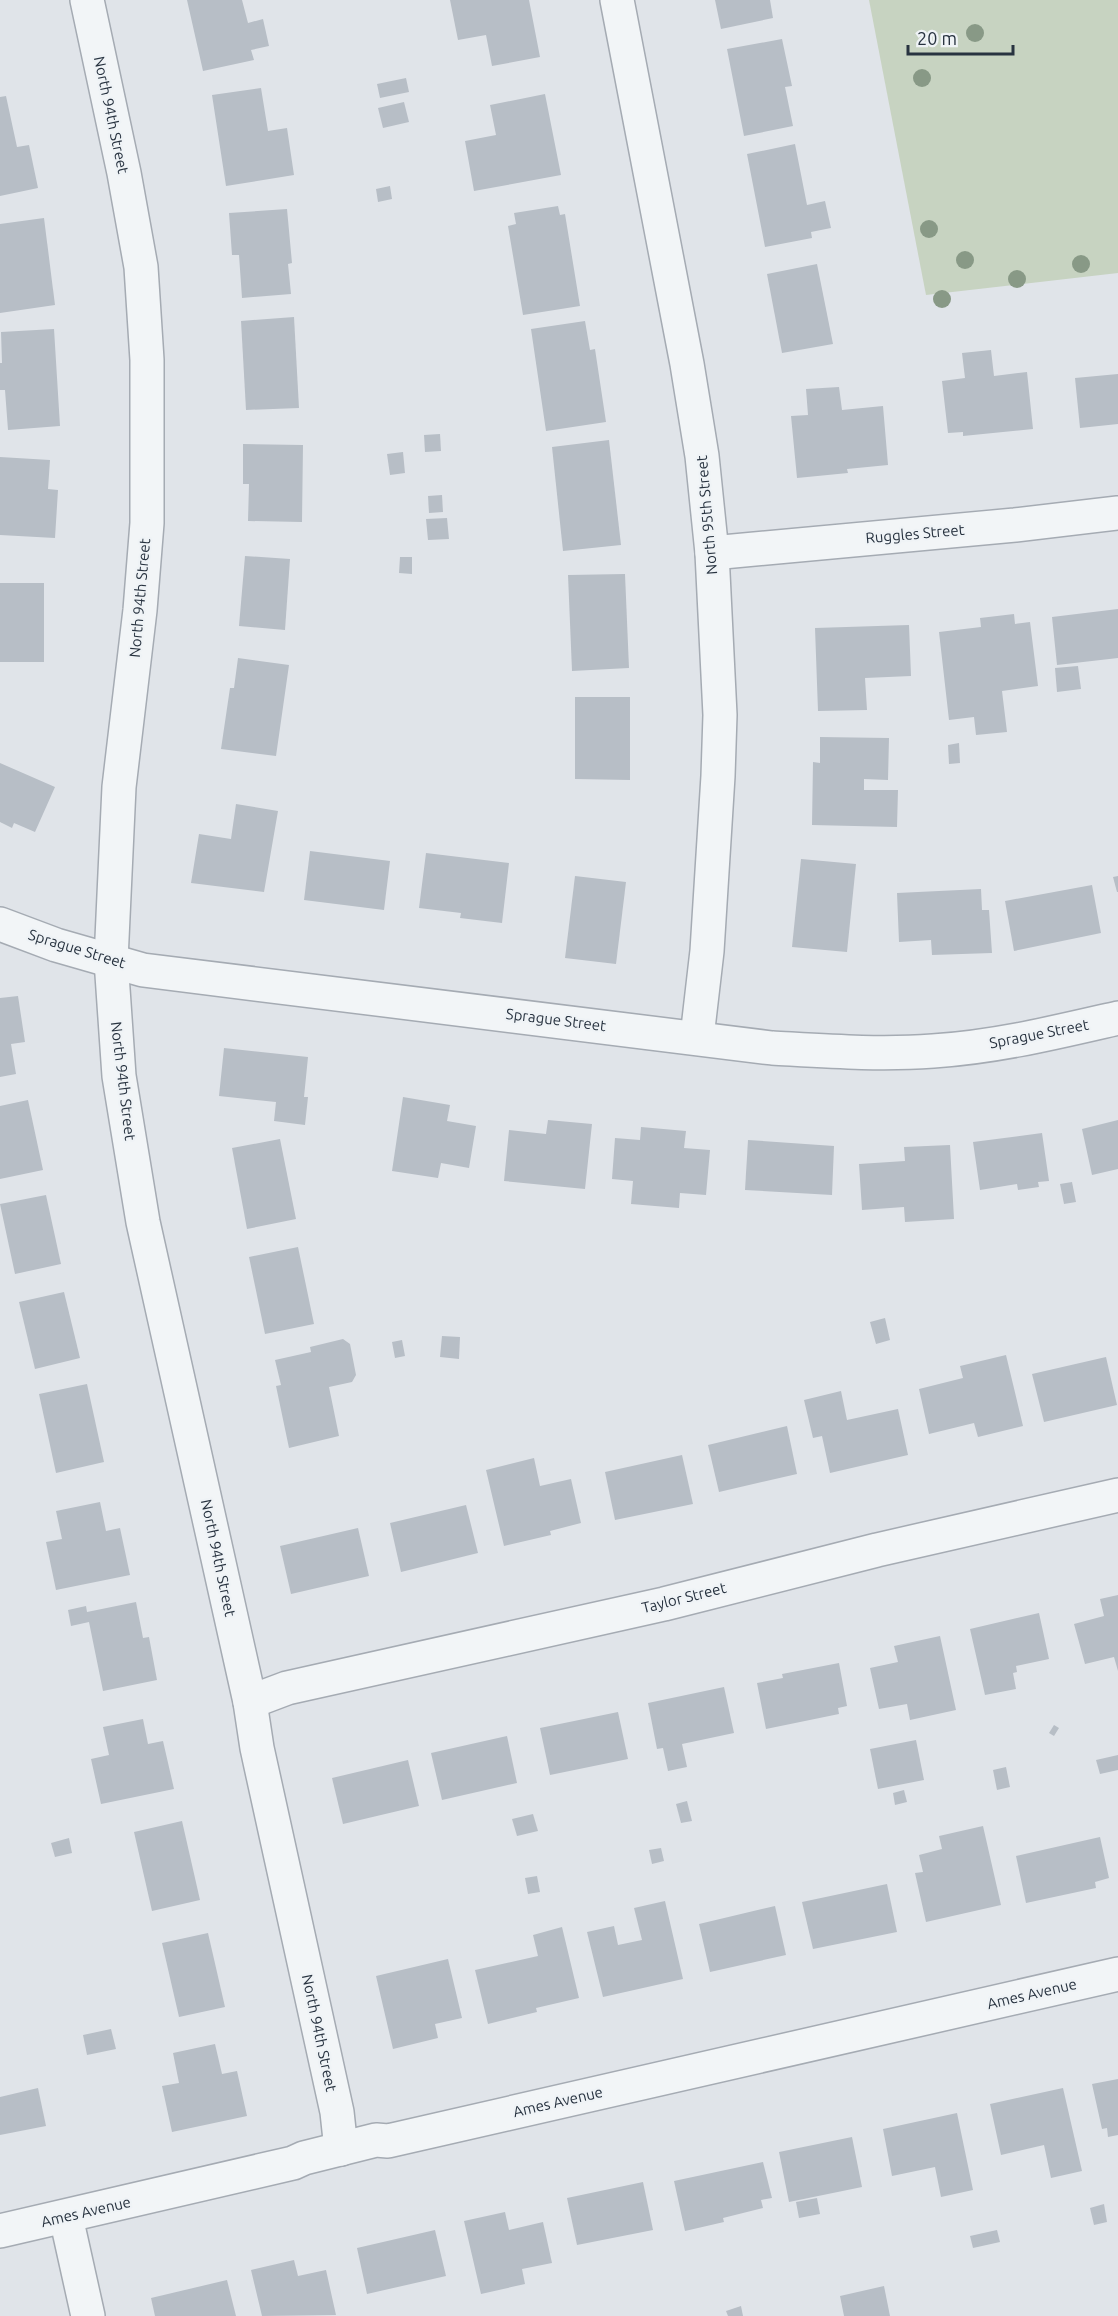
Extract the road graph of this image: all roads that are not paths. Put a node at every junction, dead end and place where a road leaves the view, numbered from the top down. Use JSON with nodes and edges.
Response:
{"nodes":[{"id":1,"x":87,"y":0,"type":"edge"},
{"id":2,"x":617,"y":0,"type":"edge"},
{"id":3,"x":1118,"y":513,"type":"edge"},
{"id":4,"x":712,"y":553,"type":"junction"},
{"id":5,"x":0,"y":924,"type":"edge"},
{"id":6,"x":111,"y":960,"type":"junction"},
{"id":7,"x":1118,"y":1018,"type":"edge"},
{"id":8,"x":697,"y":1037,"type":"junction"},
{"id":9,"x":1118,"y":1495,"type":"edge"},
{"id":10,"x":250,"y":1702,"type":"junction"},
{"id":11,"x":1118,"y":1974,"type":"edge"},
{"id":12,"x":341,"y":2149,"type":"junction"},
{"id":13,"x":66,"y":2217,"type":"junction"},
{"id":14,"x":0,"y":2231,"type":"edge"},
{"id":15,"x":88,"y":2316,"type":"edge"}],
"edges":[{"from":1,"to":6,"type":"street","name":"North 94th Street"},
{"from":2,"to":4,"type":"street","name":"North 95th Street"},
{"from":3,"to":4,"type":"street","name":"Ruggles Street"},
{"from":4,"to":8,"type":"street","name":"North 95th Street"},
{"from":5,"to":6,"type":"street","name":"Sprague Street"},
{"from":6,"to":8,"type":"street","name":"Sprague Street"},
{"from":6,"to":10,"type":"street","name":"North 94th Street"},
{"from":7,"to":8,"type":"street","name":"Sprague Street"},
{"from":9,"to":10,"type":"street","name":"Taylor Street"},
{"from":10,"to":12,"type":"street","name":"North 94th Street"},
{"from":11,"to":12,"type":"street","name":"Ames Avenue"},
{"from":12,"to":13,"type":"street","name":"Ames Avenue"},
{"from":13,"to":14,"type":"street","name":"Ames Avenue"},
{"from":13,"to":15,"type":"street"}]}
